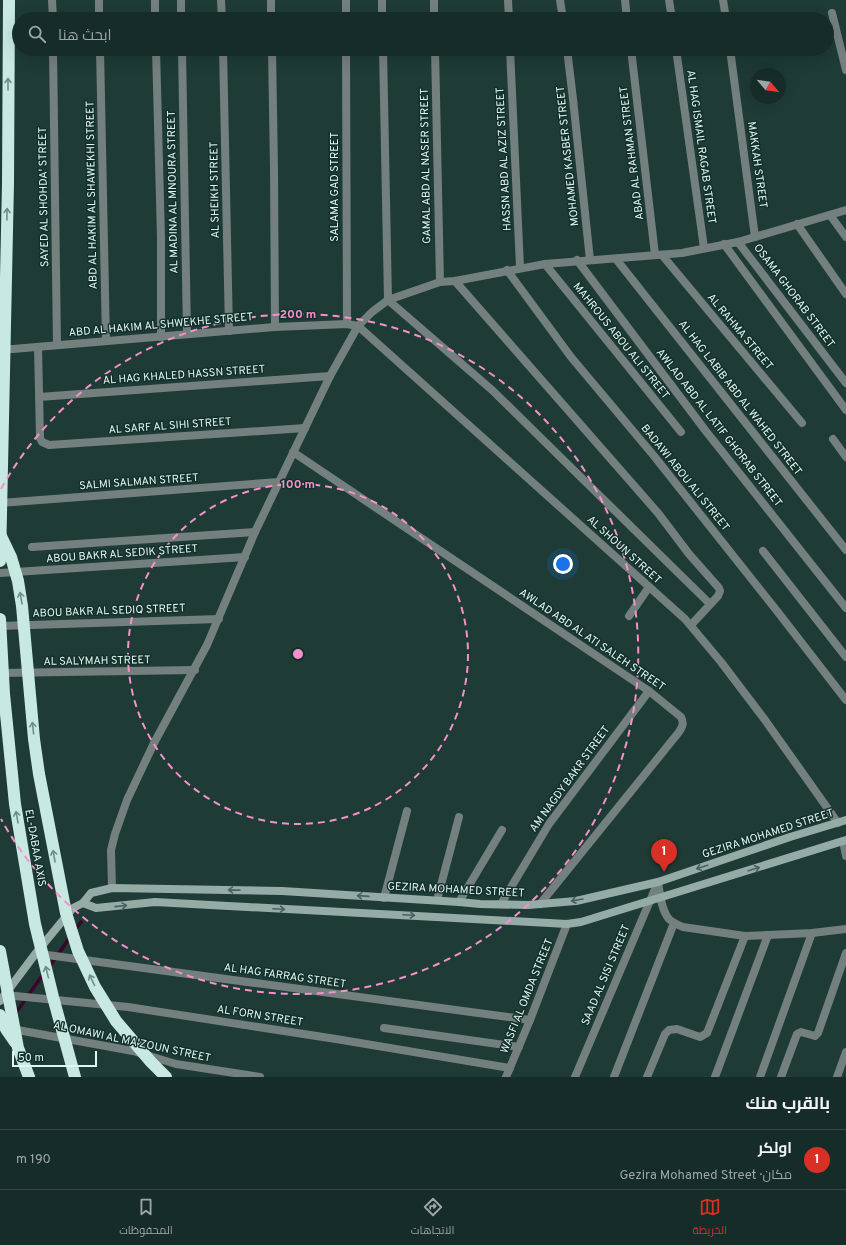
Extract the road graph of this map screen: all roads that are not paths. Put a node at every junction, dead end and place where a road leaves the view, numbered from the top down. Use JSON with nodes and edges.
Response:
{"nodes":[{"id":1,"x":9,"y":0,"type":"edge"},
{"id":2,"x":52,"y":0,"type":"edge"},
{"id":3,"x":99,"y":0,"type":"edge"},
{"id":4,"x":155,"y":0,"type":"edge"},
{"id":5,"x":181,"y":0,"type":"edge"},
{"id":6,"x":221,"y":0,"type":"edge"},
{"id":7,"x":270,"y":0,"type":"edge"},
{"id":8,"x":346,"y":0,"type":"edge"},
{"id":9,"x":382,"y":0,"type":"edge"},
{"id":10,"x":434,"y":0,"type":"edge"},
{"id":11,"x":508,"y":0,"type":"edge"},
{"id":12,"x":560,"y":0,"type":"edge"},
{"id":13,"x":625,"y":0,"type":"edge"},
{"id":14,"x":669,"y":0,"type":"edge"},
{"id":15,"x":723,"y":0,"type":"edge"},
{"id":16,"x":53,"y":12,"type":"edge"},
{"id":17,"x":99,"y":12,"type":"edge"},
{"id":18,"x":155,"y":12,"type":"edge"},
{"id":19,"x":181,"y":12,"type":"edge"},
{"id":20,"x":222,"y":12,"type":"edge"},
{"id":21,"x":271,"y":12,"type":"edge"},
{"id":22,"x":346,"y":12,"type":"edge"},
{"id":23,"x":382,"y":12,"type":"edge"},
{"id":24,"x":434,"y":12,"type":"edge"},
{"id":25,"x":509,"y":12,"type":"edge"},
{"id":26,"x":561,"y":12,"type":"edge"},
{"id":27,"x":626,"y":12,"type":"edge"},
{"id":28,"x":671,"y":12,"type":"edge"},
{"id":29,"x":725,"y":12,"type":"edge"},
{"id":30,"x":834,"y":21,"type":"edge"},
{"id":31,"x":53,"y":56,"type":"edge"},
{"id":32,"x":100,"y":56,"type":"edge"},
{"id":33,"x":156,"y":56,"type":"edge"},
{"id":34,"x":182,"y":56,"type":"edge"},
{"id":35,"x":223,"y":56,"type":"edge"},
{"id":36,"x":272,"y":56,"type":"edge"},
{"id":37,"x":346,"y":56,"type":"edge"},
{"id":38,"x":383,"y":56,"type":"edge"},
{"id":39,"x":435,"y":56,"type":"edge"},
{"id":40,"x":510,"y":56,"type":"edge"},
{"id":41,"x":568,"y":56,"type":"edge"},
{"id":42,"x":632,"y":56,"type":"edge"},
{"id":43,"x":677,"y":56,"type":"edge"},
{"id":44,"x":731,"y":56,"type":"edge"},
{"id":45,"x":846,"y":70,"type":"edge"},
{"id":46,"x":846,"y":210,"type":"edge"},
{"id":47,"x":830,"y":215,"type":"junction"},
{"id":48,"x":798,"y":224,"type":"junction"},
{"id":49,"x":755,"y":237,"type":"junction"},
{"id":50,"x":846,"y":237,"type":"edge"},
{"id":51,"x":738,"y":242,"type":"junction"},
{"id":52,"x":724,"y":244,"type":"junction"},
{"id":53,"x":704,"y":248,"type":"junction"},
{"id":54,"x":659,"y":255,"type":"junction"},
{"id":55,"x":616,"y":259,"type":"junction"},
{"id":56,"x":577,"y":260,"type":"junction"},
{"id":57,"x":590,"y":260,"type":"junction"},
{"id":58,"x":545,"y":264,"type":"junction"},
{"id":59,"x":520,"y":267,"type":"junction"},
{"id":60,"x":507,"y":270,"type":"junction"},
{"id":61,"x":455,"y":281,"type":"junction"},
{"id":62,"x":440,"y":282,"type":"junction"},
{"id":63,"x":846,"y":294,"type":"edge"},
{"id":64,"x":388,"y":300,"type":"junction"},
{"id":65,"x":346,"y":324,"type":"junction"},
{"id":66,"x":358,"y":326,"type":"junction"},
{"id":67,"x":275,"y":327,"type":"junction"},
{"id":68,"x":230,"y":331,"type":"junction"},
{"id":69,"x":187,"y":334,"type":"junction"},
{"id":70,"x":161,"y":337,"type":"junction"},
{"id":71,"x":106,"y":341,"type":"junction"},
{"id":72,"x":58,"y":345,"type":"junction"},
{"id":73,"x":38,"y":347,"type":"junction"},
{"id":74,"x":0,"y":350,"type":"edge"},
{"id":75,"x":330,"y":376,"type":"junction"},
{"id":76,"x":846,"y":383,"type":"edge"},
{"id":77,"x":39,"y":397,"type":"junction"},
{"id":78,"x":846,"y":410,"type":"edge"},
{"id":79,"x":802,"y":423,"type":"dead end"},
{"id":80,"x":305,"y":428,"type":"junction"},
{"id":81,"x":681,"y":432,"type":"dead end"},
{"id":82,"x":833,"y":439,"type":"dead end"},
{"id":83,"x":293,"y":452,"type":"junction"},
{"id":84,"x":846,"y":457,"type":"edge"},
{"id":85,"x":279,"y":482,"type":"junction"},
{"id":86,"x":0,"y":503,"type":"edge"},
{"id":87,"x":255,"y":532,"type":"junction"},
{"id":88,"x":0,"y":534,"type":"edge"},
{"id":89,"x":32,"y":548,"type":"dead end"},
{"id":90,"x":763,"y":550,"type":"dead end"},
{"id":91,"x":846,"y":550,"type":"edge"},
{"id":92,"x":245,"y":557,"type":"junction"},
{"id":93,"x":0,"y":561,"type":"edge"},
{"id":94,"x":0,"y":573,"type":"edge"},
{"id":95,"x":649,"y":587,"type":"junction"},
{"id":96,"x":710,"y":604,"type":"junction"},
{"id":97,"x":846,"y":608,"type":"edge"},
{"id":98,"x":629,"y":616,"type":"dead end"},
{"id":99,"x":0,"y":619,"type":"edge"},
{"id":100,"x":219,"y":619,"type":"junction"},
{"id":101,"x":691,"y":625,"type":"junction"},
{"id":102,"x":0,"y":626,"type":"edge"},
{"id":103,"x":846,"y":657,"type":"edge"},
{"id":104,"x":194,"y":670,"type":"junction"},
{"id":105,"x":0,"y":673,"type":"edge"},
{"id":106,"x":649,"y":691,"type":"junction"},
{"id":107,"x":846,"y":700,"type":"edge"},
{"id":108,"x":406,"y":811,"type":"dead end"},
{"id":109,"x":459,"y":817,"type":"dead end"},
{"id":110,"x":846,"y":820,"type":"edge"},
{"id":111,"x":838,"y":823,"type":"junction"},
{"id":112,"x":502,"y":830,"type":"dead end"},
{"id":113,"x":844,"y":841,"type":"edge"},
{"id":114,"x":846,"y":856,"type":"edge"},
{"id":115,"x":658,"y":882,"type":"junction"},
{"id":116,"x":112,"y":888,"type":"junction"},
{"id":117,"x":384,"y":898,"type":"junction"},
{"id":118,"x":661,"y":898,"type":"junction"},
{"id":119,"x":437,"y":900,"type":"junction"},
{"id":120,"x":459,"y":902,"type":"junction"},
{"id":121,"x":649,"y":902,"type":"junction"},
{"id":122,"x":83,"y":903,"type":"junction"},
{"id":123,"x":501,"y":904,"type":"junction"},
{"id":124,"x":540,"y":904,"type":"junction"},
{"id":125,"x":674,"y":923,"type":"junction"},
{"id":126,"x":567,"y":924,"type":"junction"},
{"id":127,"x":846,"y":930,"type":"edge"},
{"id":128,"x":812,"y":933,"type":"junction"},
{"id":129,"x":768,"y":935,"type":"junction"},
{"id":130,"x":745,"y":936,"type":"junction"},
{"id":131,"x":0,"y":951,"type":"edge"},
{"id":132,"x":36,"y":953,"type":"junction"},
{"id":133,"x":846,"y":953,"type":"edge"},
{"id":134,"x":2,"y":998,"type":"edge"},
{"id":135,"x":0,"y":1015,"type":"edge"},
{"id":136,"x":530,"y":1020,"type":"junction"},
{"id":137,"x":0,"y":1027,"type":"edge"},
{"id":138,"x":384,"y":1028,"type":"dead end"},
{"id":139,"x":18,"y":1048,"type":"junction"},
{"id":140,"x":519,"y":1048,"type":"junction"},
{"id":141,"x":846,"y":1052,"type":"edge"},
{"id":142,"x":510,"y":1068,"type":"junction"},
{"id":143,"x":28,"y":1077,"type":"edge"},
{"id":144,"x":75,"y":1077,"type":"edge"},
{"id":145,"x":166,"y":1077,"type":"edge"},
{"id":146,"x":260,"y":1077,"type":"edge"},
{"id":147,"x":506,"y":1077,"type":"edge"},
{"id":148,"x":575,"y":1077,"type":"edge"},
{"id":149,"x":614,"y":1077,"type":"edge"},
{"id":150,"x":647,"y":1077,"type":"edge"},
{"id":151,"x":715,"y":1077,"type":"edge"},
{"id":152,"x":760,"y":1077,"type":"edge"},
{"id":153,"x":781,"y":1077,"type":"edge"},
{"id":154,"x":837,"y":1077,"type":"edge"}],
"edges":[{"from":88,"to":1,"type":"highway","one_way":true,"bridge":true},
{"from":2,"to":16,"type":"street"},
{"from":3,"to":17,"type":"street"},
{"from":4,"to":18,"type":"street"},
{"from":5,"to":19,"type":"street"},
{"from":6,"to":20,"type":"street"},
{"from":7,"to":21,"type":"street"},
{"from":8,"to":22,"type":"street"},
{"from":9,"to":23,"type":"street"},
{"from":10,"to":24,"type":"street"},
{"from":11,"to":25,"type":"street"},
{"from":12,"to":26,"type":"street"},
{"from":13,"to":27,"type":"street"},
{"from":14,"to":28,"type":"street"},
{"from":15,"to":29,"type":"street"},
{"from":30,"to":45,"type":"street"},
{"from":31,"to":72,"type":"street","name":"SAYED AL SHOHDA' STREET"},
{"from":32,"to":71,"type":"street","name":"ABD AL HAKIM AL SHAWEKHI STREET"},
{"from":33,"to":70,"type":"street"},
{"from":34,"to":69,"type":"street","name":"AL MADINA AL MNOURA STREET"},
{"from":35,"to":68,"type":"street","name":"AL SHEIKH STREET"},
{"from":36,"to":67,"type":"street"},
{"from":37,"to":65,"type":"street","name":"SALAMA GAD STREET"},
{"from":38,"to":64,"type":"street"},
{"from":39,"to":62,"type":"street","name":"GAMAL ABD AL NASER STREET"},
{"from":40,"to":59,"type":"street","name":"HASSN ABD AL AZIZ STREET"},
{"from":41,"to":57,"type":"street","name":"MOHAMED KASBER STREET"},
{"from":42,"to":54,"type":"street","name":"ABAD AL RAHMAN STREET"},
{"from":43,"to":53,"type":"street","name":"AL HAG ISMAIL RAGAB STREET"},
{"from":44,"to":49,"type":"street","name":"MAKKAH STREET"},
{"from":46,"to":47,"type":"street"},
{"from":47,"to":48,"type":"street"},
{"from":47,"to":50,"type":"street"},
{"from":48,"to":49,"type":"street"},
{"from":48,"to":63,"type":"street"},
{"from":49,"to":51,"type":"street"},
{"from":51,"to":52,"type":"street"},
{"from":51,"to":76,"type":"street","name":"OSAMA GHORAB STREET"},
{"from":52,"to":53,"type":"street"},
{"from":52,"to":78,"type":"street"},
{"from":53,"to":54,"type":"street"},
{"from":54,"to":55,"type":"street"},
{"from":54,"to":79,"type":"street","name":"AL RAHMA STREET"},
{"from":55,"to":57,"type":"street"},
{"from":55,"to":91,"type":"street","name":"AL HAG LABIB ABD AL WAHED STREET"},
{"from":56,"to":57,"type":"street"},
{"from":56,"to":58,"type":"street"},
{"from":56,"to":97,"type":"street","name":"AWLAD ABD AL LATIF GHORAB STREET"},
{"from":58,"to":59,"type":"street"},
{"from":58,"to":81,"type":"street","name":"MAHROUS ABOU ALI STREET"},
{"from":59,"to":60,"type":"street"},
{"from":60,"to":61,"type":"street"},
{"from":60,"to":107,"type":"street","name":"BADAWI ABOU ALI STREET"},
{"from":61,"to":62,"type":"street"},
{"from":61,"to":96,"type":"street"},
{"from":62,"to":64,"type":"street"},
{"from":64,"to":66,"type":"street"},
{"from":64,"to":96,"type":"street"},
{"from":65,"to":66,"type":"street","name":"ABD AL HAKIM AL SHWEKHE STREET"},
{"from":65,"to":67,"type":"street","name":"ABD AL HAKIM AL SHWEKHE STREET"},
{"from":66,"to":75,"type":"street"},
{"from":66,"to":95,"type":"street","name":"AL SHOUN STREET"},
{"from":67,"to":68,"type":"street","name":"ABD AL HAKIM AL SHWEKHE STREET"},
{"from":68,"to":69,"type":"street","name":"ABD AL HAKIM AL SHWEKHE STREET"},
{"from":69,"to":70,"type":"street","name":"ABD AL HAKIM AL SHWEKHE STREET"},
{"from":70,"to":71,"type":"street","name":"ABD AL HAKIM AL SHWEKHE STREET"},
{"from":71,"to":72,"type":"street","name":"ABD AL HAKIM AL SHWEKHE STREET"},
{"from":72,"to":73,"type":"street","name":"ABD AL HAKIM AL SHWEKHE STREET"},
{"from":73,"to":74,"type":"street","name":"ABD AL HAKIM AL SHWEKHE STREET"},
{"from":73,"to":77,"type":"street"},
{"from":75,"to":77,"type":"street","name":"AL HAG KHALED HASSN STREET"},
{"from":75,"to":80,"type":"street"},
{"from":77,"to":80,"type":"street","name":"AL SARF AL SIHI STREET"},
{"from":80,"to":83,"type":"street"},
{"from":82,"to":84,"type":"street"},
{"from":83,"to":85,"type":"street"},
{"from":83,"to":106,"type":"street","name":"AWLAD ABD AL ATI SALEH STREET"},
{"from":85,"to":86,"type":"street","name":"SALMI SALMAN STREET"},
{"from":85,"to":87,"type":"street"},
{"from":87,"to":89,"type":"street"},
{"from":87,"to":92,"type":"street"},
{"from":88,"to":93,"type":"highway","bridge":true},
{"from":145,"to":88,"type":"highway","one_way":true,"bridge":true},
{"from":90,"to":103,"type":"street"},
{"from":92,"to":94,"type":"street","name":"ABOU BAKR AL SEDIK STREET"},
{"from":92,"to":100,"type":"street"},
{"from":95,"to":98,"type":"street"},
{"from":95,"to":101,"type":"street","name":"AL SHOUN STREET"},
{"from":96,"to":101,"type":"street"},
{"from":144,"to":99,"type":"highway","name":"EL-DABAA AXIS","one_way":true,"bridge":true},
{"from":100,"to":102,"type":"street","name":"ABOU BAKR AL SEDIQ STREET"},
{"from":100,"to":104,"type":"street"},
{"from":101,"to":111,"type":"street","name":"AL SHOUN STREET"},
{"from":104,"to":105,"type":"street","name":"AL SALYMAH STREET"},
{"from":104,"to":116,"type":"street"},
{"from":106,"to":123,"type":"street","name":"AM NAGDY BAKR STREET"},
{"from":106,"to":124,"type":"street","name":"AWLAD ABD AL ATI SALEH STREET"},
{"from":108,"to":117,"type":"street"},
{"from":109,"to":119,"type":"street"},
{"from":110,"to":111,"type":"main road","name":"GEZIRA MOHAMED STREET"},
{"from":111,"to":115,"type":"main road","name":"GEZIRA MOHAMED STREET","one_way":true},
{"from":112,"to":120,"type":"street"},
{"from":113,"to":114,"type":"street"},
{"from":118,"to":113,"type":"main road","one_way":true},
{"from":115,"to":118,"type":"street"},
{"from":115,"to":121,"type":"street","name":"SAAD AL SISI STREET"},
{"from":115,"to":124,"type":"main road","name":"GEZIRA MOHAMED STREET","one_way":true},
{"from":117,"to":116,"type":"main road","name":"GEZIRA MOHAMED STREET","one_way":true},
{"from":116,"to":122,"type":"main road","name":"GEZIRA MOHAMED STREET"},
{"from":117,"to":119,"type":"main road","name":"GEZIRA MOHAMED STREET"},
{"from":118,"to":121,"type":"main road"},
{"from":118,"to":125,"type":"street"},
{"from":119,"to":120,"type":"main road","name":"GEZIRA MOHAMED STREET"},
{"from":120,"to":123,"type":"main road","name":"GEZIRA MOHAMED STREET"},
{"from":121,"to":126,"type":"main road"},
{"from":121,"to":148,"type":"street","name":"SAAD AL SISI STREET"},
{"from":122,"to":126,"type":"main road","one_way":true},
{"from":122,"to":132,"type":"main road","name":"GEZIRA MOHAMED STREET"},
{"from":123,"to":124,"type":"main road","name":"GEZIRA MOHAMED STREET"},
{"from":125,"to":130,"type":"street"},
{"from":125,"to":149,"type":"street"},
{"from":126,"to":136,"type":"street","name":"WASFI AL OMDA STREET"},
{"from":127,"to":128,"type":"street"},
{"from":128,"to":129,"type":"street"},
{"from":128,"to":152,"type":"street"},
{"from":129,"to":130,"type":"street"},
{"from":129,"to":151,"type":"street"},
{"from":130,"to":150,"type":"street"},
{"from":131,"to":139,"type":"highway","bridge":true},
{"from":132,"to":134,"type":"main road","name":"GEZIRA MOHAMED STREET"},
{"from":132,"to":136,"type":"street","name":"AL HAG FARRAG STREET"},
{"from":133,"to":153,"type":"street"},
{"from":134,"to":142,"type":"street","name":"AL FORN STREET"},
{"from":135,"to":139,"type":"highway","bridge":true},
{"from":136,"to":140,"type":"street","name":"WASFI AL OMDA STREET"},
{"from":137,"to":146,"type":"street","name":"AL OMAWI AL MA'ZOUN STREET"},
{"from":138,"to":140,"type":"street"},
{"from":139,"to":143,"type":"highway","bridge":true},
{"from":140,"to":142,"type":"street","name":"WASFI AL OMDA STREET"},
{"from":141,"to":154,"type":"street"},
{"from":142,"to":147,"type":"street","name":"WASFI AL OMDA STREET"}]}
